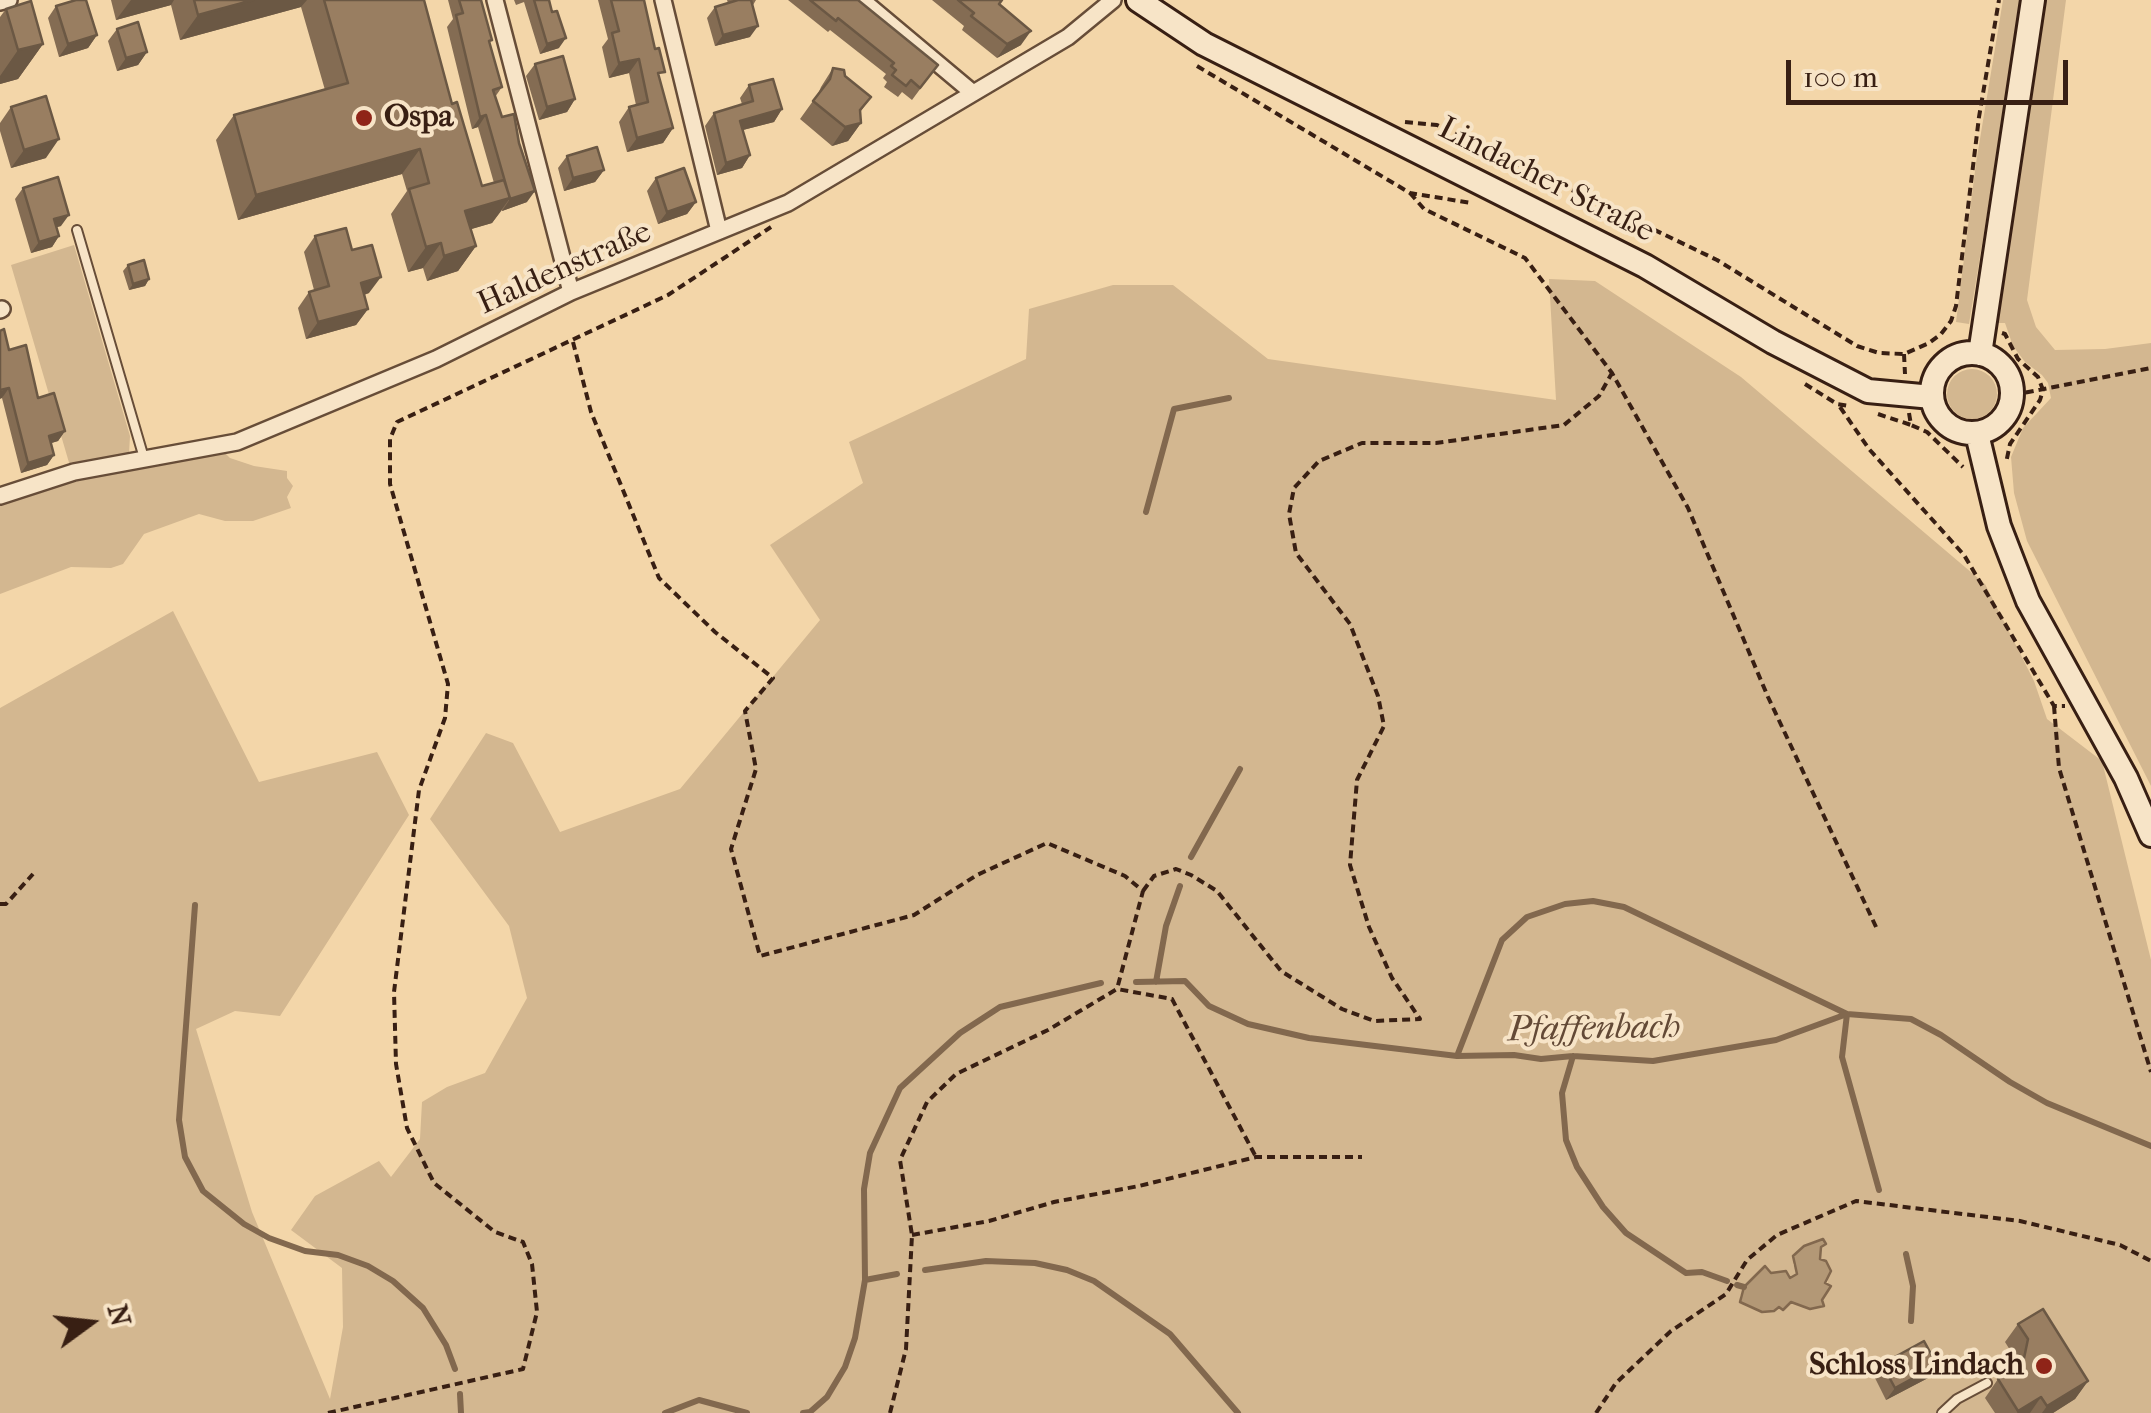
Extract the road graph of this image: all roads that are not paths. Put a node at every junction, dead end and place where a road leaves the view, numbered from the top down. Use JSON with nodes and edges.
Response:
{"nodes":[{"id":1,"x":8,"y":0,"type":"edge"},
{"id":2,"x":495,"y":0,"type":"edge"},
{"id":3,"x":663,"y":0,"type":"edge"},
{"id":4,"x":862,"y":0,"type":"edge"},
{"id":5,"x":1113,"y":0,"type":"edge"},
{"id":6,"x":1138,"y":0,"type":"edge"},
{"id":7,"x":2033,"y":0,"type":"edge"},
{"id":8,"x":0,"y":2,"type":"edge"},
{"id":9,"x":973,"y":94,"type":"junction"},
{"id":10,"x":77,"y":230,"type":"dead end"},
{"id":11,"x":720,"y":231,"type":"junction"},
{"id":12,"x":571,"y":292,"type":"junction"},
{"id":13,"x":1980,"y":354,"type":"junction"},
{"id":14,"x":1932,"y":397,"type":"junction"},
{"id":15,"x":1976,"y":434,"type":"junction"},
{"id":16,"x":144,"y":458,"type":"junction"},
{"id":17,"x":0,"y":496,"type":"edge"},
{"id":18,"x":2151,"y":835,"type":"edge"},
{"id":19,"x":1987,"y":1383,"type":"dead end"},
{"id":20,"x":1942,"y":1413,"type":"edge"}],
"edges":[{"from":1,"to":8,"type":"street"},
{"from":2,"to":12,"type":"street"},
{"from":3,"to":11,"type":"street"},
{"from":4,"to":9,"type":"street"},
{"from":5,"to":9,"type":"street","name":"Haldenstraße"},
{"from":6,"to":14,"type":"main road","name":"Lindacher Straße"},
{"from":7,"to":13,"type":"main road"},
{"from":9,"to":11,"type":"street","name":"Haldenstraße"},
{"from":10,"to":16,"type":"lane"},
{"from":11,"to":12,"type":"street","name":"Haldenstraße"},
{"from":12,"to":16,"type":"street","name":"Haldenstraße"},
{"from":13,"to":14,"type":"main road"},
{"from":13,"to":15,"type":"main road"},
{"from":14,"to":15,"type":"main road"},
{"from":15,"to":18,"type":"main road"},
{"from":16,"to":17,"type":"street","name":"Haldenstraße"},
{"from":19,"to":20,"type":"lane"}]}
